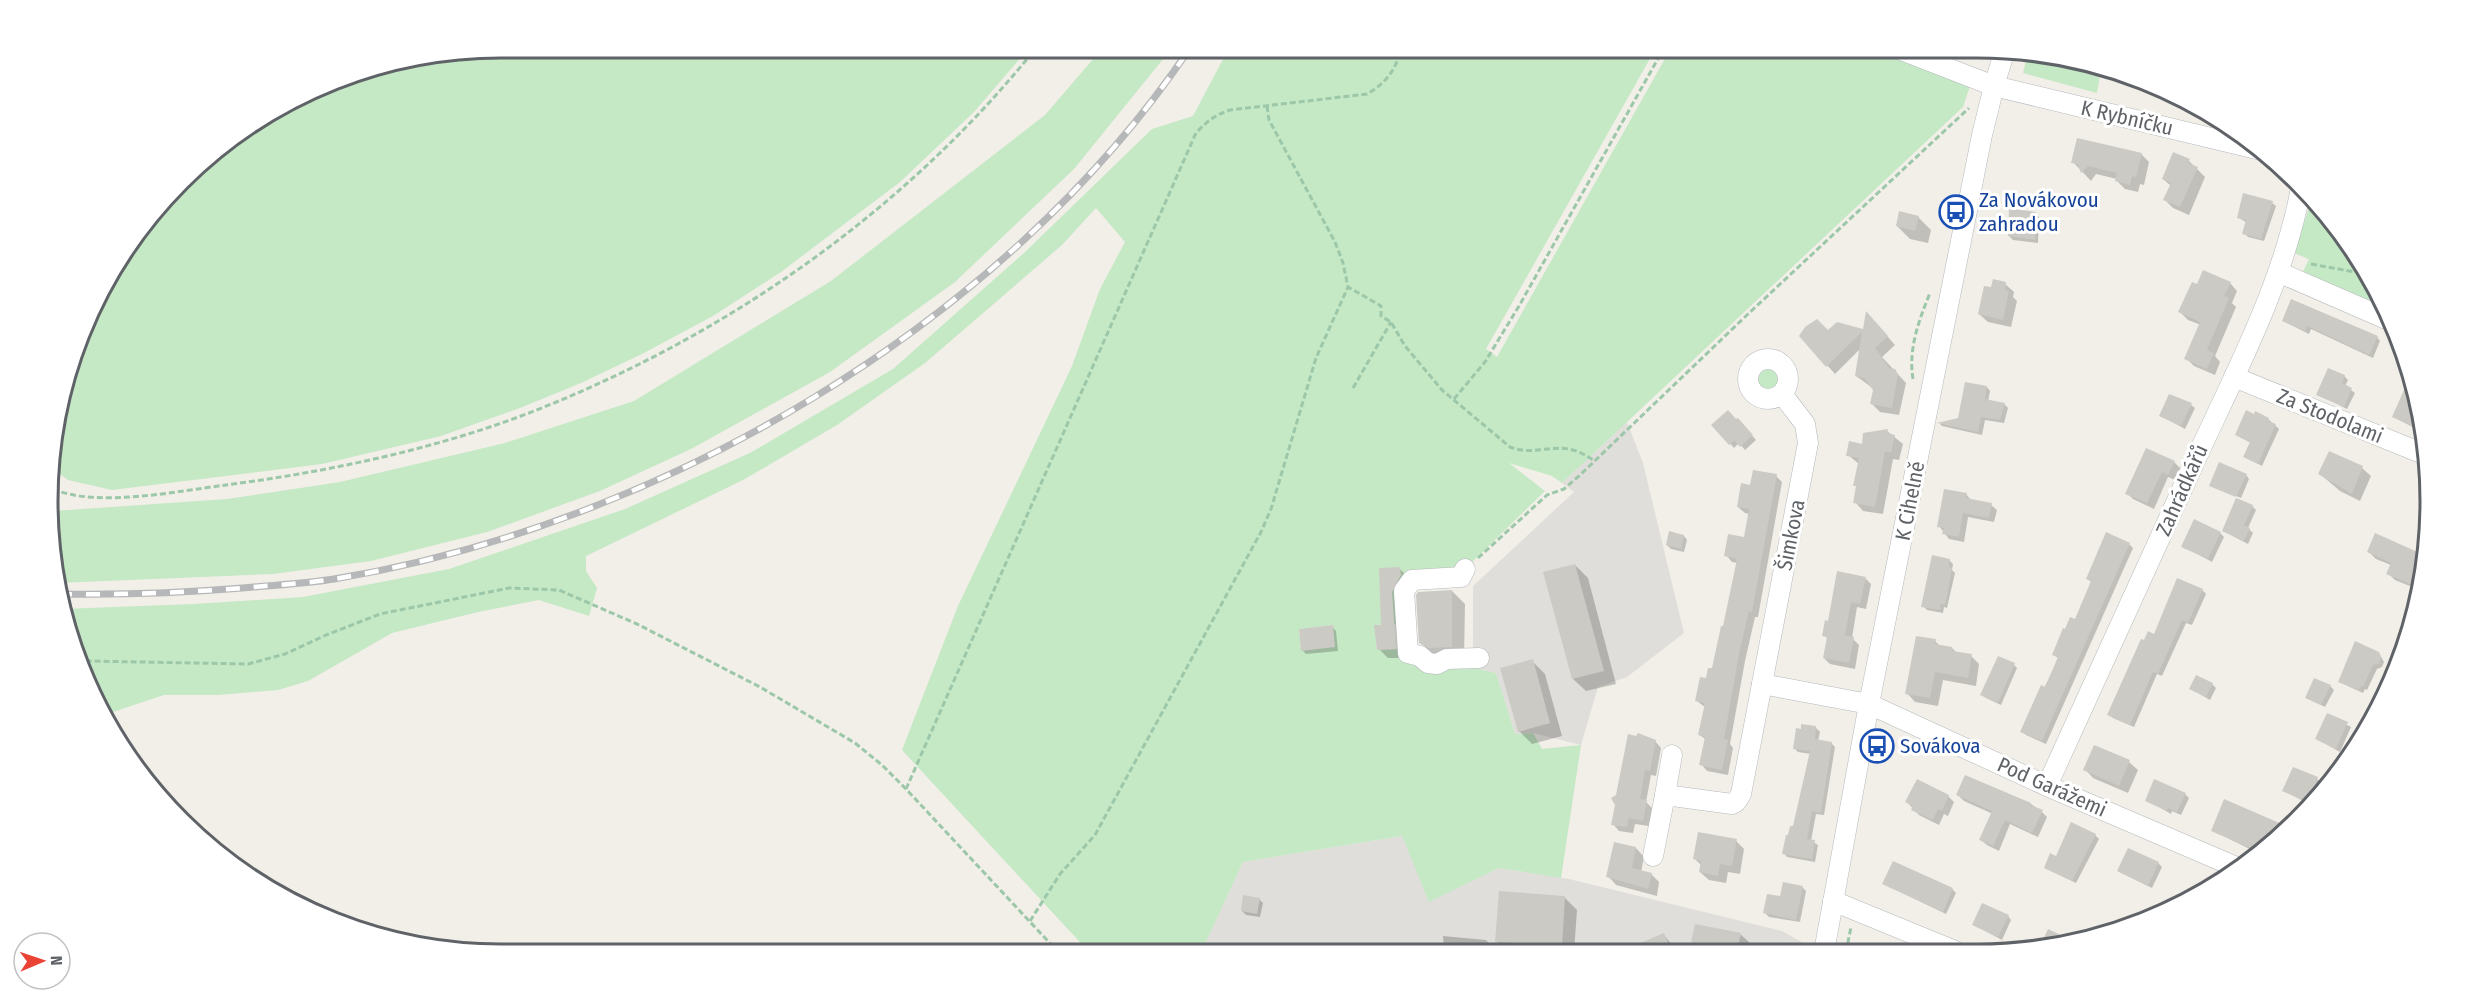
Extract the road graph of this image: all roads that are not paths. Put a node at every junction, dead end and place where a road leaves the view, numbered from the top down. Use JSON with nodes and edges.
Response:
{"nodes":[{"id":1,"x":1922,"y":58,"type":"edge"},
{"id":2,"x":2002,"y":59,"type":"edge"},
{"id":3,"x":1994,"y":86,"type":"junction"},
{"id":4,"x":2239,"y":145,"type":"edge"},
{"id":5,"x":2299,"y":198,"type":"edge"},
{"id":6,"x":2281,"y":264,"type":"junction"},
{"id":7,"x":2378,"y":314,"type":"edge"},
{"id":8,"x":2234,"y":377,"type":"junction"},
{"id":9,"x":1782,"y":394,"type":"dead end"},
{"id":10,"x":2417,"y":451,"type":"edge"},
{"id":11,"x":1465,"y":569,"type":"road end"},
{"id":12,"x":1479,"y":658,"type":"dead end"},
{"id":13,"x":1762,"y":684,"type":"junction"},
{"id":14,"x":1869,"y":705,"type":"junction"},
{"id":15,"x":1672,"y":755,"type":"dead end"},
{"id":16,"x":2047,"y":786,"type":"junction"},
{"id":17,"x":1665,"y":795,"type":"junction"},
{"id":18,"x":1653,"y":856,"type":"dead end"},
{"id":19,"x":2230,"y":865,"type":"edge"},
{"id":20,"x":1833,"y":901,"type":"junction"},
{"id":21,"x":1825,"y":944,"type":"edge"},
{"id":22,"x":1938,"y":944,"type":"edge"}],
"edges":[{"from":1,"to":3,"type":"street"},
{"from":2,"to":3,"type":"street","name":"K Cihelně"},
{"from":3,"to":4,"type":"street","name":"K Rybníčku"},
{"from":3,"to":14,"type":"street","name":"K Cihelně"},
{"from":5,"to":6,"type":"street","name":"Zahrádkářů"},
{"from":6,"to":7,"type":"street"},
{"from":6,"to":8,"type":"street","name":"Zahrádkářů"},
{"from":8,"to":10,"type":"street","name":"Za Stodolami"},
{"from":8,"to":16,"type":"street","name":"Zahrádkářů"},
{"from":9,"to":13,"type":"street","name":"Šimkova"},
{"from":11,"to":12,"type":"street"},
{"from":13,"to":14,"type":"street"},
{"from":13,"to":17,"type":"street","name":"Šimkova"},
{"from":14,"to":16,"type":"street","name":"Pod Garážemi"},
{"from":14,"to":20,"type":"street","name":"K Cihelně"},
{"from":15,"to":17,"type":"street"},
{"from":16,"to":19,"type":"street","name":"Pod Garážemi"},
{"from":17,"to":18,"type":"street"},
{"from":20,"to":21,"type":"street","name":"K Cihelně"},
{"from":20,"to":22,"type":"street"}]}
